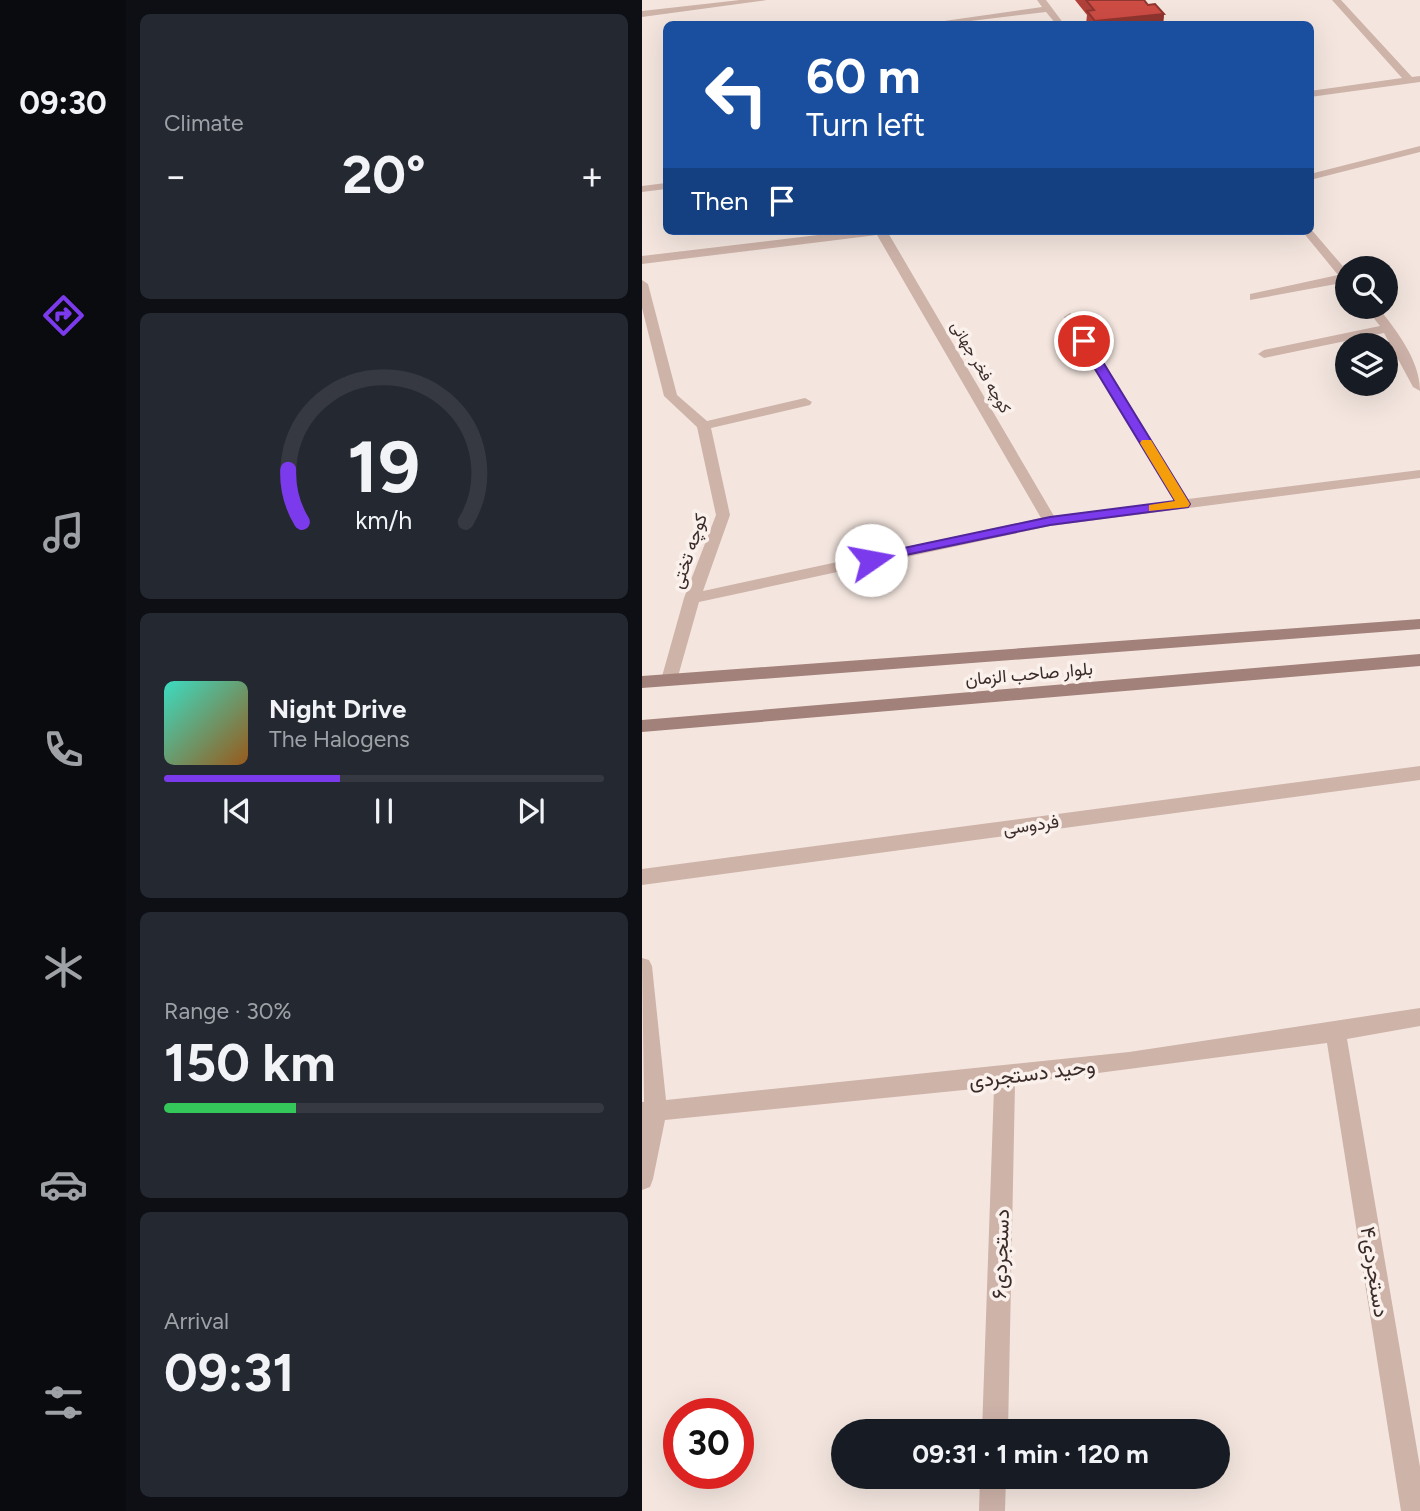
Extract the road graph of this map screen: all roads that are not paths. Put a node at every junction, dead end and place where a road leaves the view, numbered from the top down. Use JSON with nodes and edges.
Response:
{"nodes":[{"id":1,"x":763,"y":0,"type":"edge"},
{"id":2,"x":1041,"y":0,"type":"edge"},
{"id":3,"x":1336,"y":0,"type":"edge"},
{"id":4,"x":1048,"y":9,"type":"junction"},
{"id":5,"x":642,"y":14,"type":"edge"},
{"id":6,"x":952,"y":21,"type":"edge"},
{"id":7,"x":1058,"y":21,"type":"edge"},
{"id":8,"x":1414,"y":80,"type":"edge"},
{"id":9,"x":1314,"y":93,"type":"edge"},
{"id":10,"x":1420,"y":149,"type":"edge"},
{"id":11,"x":1314,"y":176,"type":"edge"},
{"id":12,"x":663,"y":186,"type":"edge"},
{"id":13,"x":642,"y":189,"type":"edge"},
{"id":14,"x":833,"y":235,"type":"edge"},
{"id":15,"x":882,"y":235,"type":"edge"},
{"id":16,"x":1311,"y":235,"type":"edge"},
{"id":17,"x":642,"y":260,"type":"edge"},
{"id":18,"x":1335,"y":264,"type":"edge"},
{"id":19,"x":1335,"y":280,"type":"edge"},
{"id":20,"x":642,"y":284,"type":"edge"},
{"id":21,"x":1254,"y":297,"type":"dead end"},
{"id":22,"x":1070,"y":317,"type":"dead end"},
{"id":23,"x":1381,"y":319,"type":"edge"},
{"id":24,"x":1388,"y":328,"type":"junction"},
{"id":25,"x":1264,"y":354,"type":"dead end"},
{"id":26,"x":1420,"y":387,"type":"edge"},
{"id":27,"x":805,"y":402,"type":"dead end"},
{"id":28,"x":704,"y":426,"type":"junction"},
{"id":29,"x":1420,"y":474,"type":"edge"},
{"id":30,"x":1184,"y":504,"type":"junction"},
{"id":31,"x":1050,"y":521,"type":"junction"},
{"id":32,"x":692,"y":598,"type":"junction"},
{"id":33,"x":1420,"y":624,"type":"edge"},
{"id":34,"x":1420,"y":660,"type":"edge"},
{"id":35,"x":669,"y":680,"type":"junction"},
{"id":36,"x":642,"y":682,"type":"edge"},
{"id":37,"x":642,"y":726,"type":"edge"},
{"id":38,"x":1420,"y":773,"type":"edge"},
{"id":39,"x":642,"y":877,"type":"edge"},
{"id":40,"x":642,"y":966,"type":"edge"},
{"id":41,"x":1420,"y":1017,"type":"edge"},
{"id":42,"x":1336,"y":1033,"type":"junction"},
{"id":43,"x":1005,"y":1077,"type":"junction"},
{"id":44,"x":649,"y":1111,"type":"edge"},
{"id":45,"x":642,"y":1179,"type":"edge"},
{"id":46,"x":994,"y":1419,"type":"edge"},
{"id":47,"x":993,"y":1489,"type":"edge"},
{"id":48,"x":992,"y":1511,"type":"edge"},
{"id":49,"x":1414,"y":1511,"type":"edge"}],
"edges":[{"from":1,"to":5,"type":"street"},
{"from":2,"to":4,"type":"street"},
{"from":3,"to":8,"type":"street"},
{"from":4,"to":6,"type":"street"},
{"from":4,"to":7,"type":"street"},
{"from":8,"to":9,"type":"street"},
{"from":10,"to":11,"type":"street"},
{"from":12,"to":13,"type":"street"},
{"from":14,"to":17,"type":"street"},
{"from":15,"to":31,"type":"street","name":"کوچه فخر جهانی"},
{"from":16,"to":18,"type":"street"},
{"from":19,"to":21,"type":"street"},
{"from":20,"to":28,"type":"street"},
{"from":22,"to":30,"type":"street"},
{"from":23,"to":24,"type":"street"},
{"from":24,"to":25,"type":"street"},
{"from":24,"to":26,"type":"street"},
{"from":27,"to":28,"type":"street"},
{"from":28,"to":32,"type":"street","name":"کوچه تختی"},
{"from":29,"to":30,"type":"street"},
{"from":30,"to":31,"type":"street"},
{"from":31,"to":32,"type":"street"},
{"from":32,"to":35,"type":"street","name":"کوچه تختی"},
{"from":33,"to":35,"type":"main road","name":"بلوار صاحب الزمان"},
{"from":34,"to":37,"type":"main road","name":"بلوار صاحب الزمان"},
{"from":35,"to":36,"type":"main road","name":"بلوار صاحب الزمان"},
{"from":38,"to":39,"type":"street","name":"فردوسی"},
{"from":40,"to":44,"type":"street"},
{"from":41,"to":42,"type":"street","name":"وحید دستجردی"},
{"from":42,"to":43,"type":"street","name":"وحید دستجردی"},
{"from":42,"to":49,"type":"street","name":"دستجردی۴"},
{"from":43,"to":44,"type":"street","name":"وحید دستجردی"},
{"from":43,"to":46,"type":"street","name":"دستجردی۶"},
{"from":44,"to":45,"type":"street"},
{"from":47,"to":48,"type":"street"}]}
